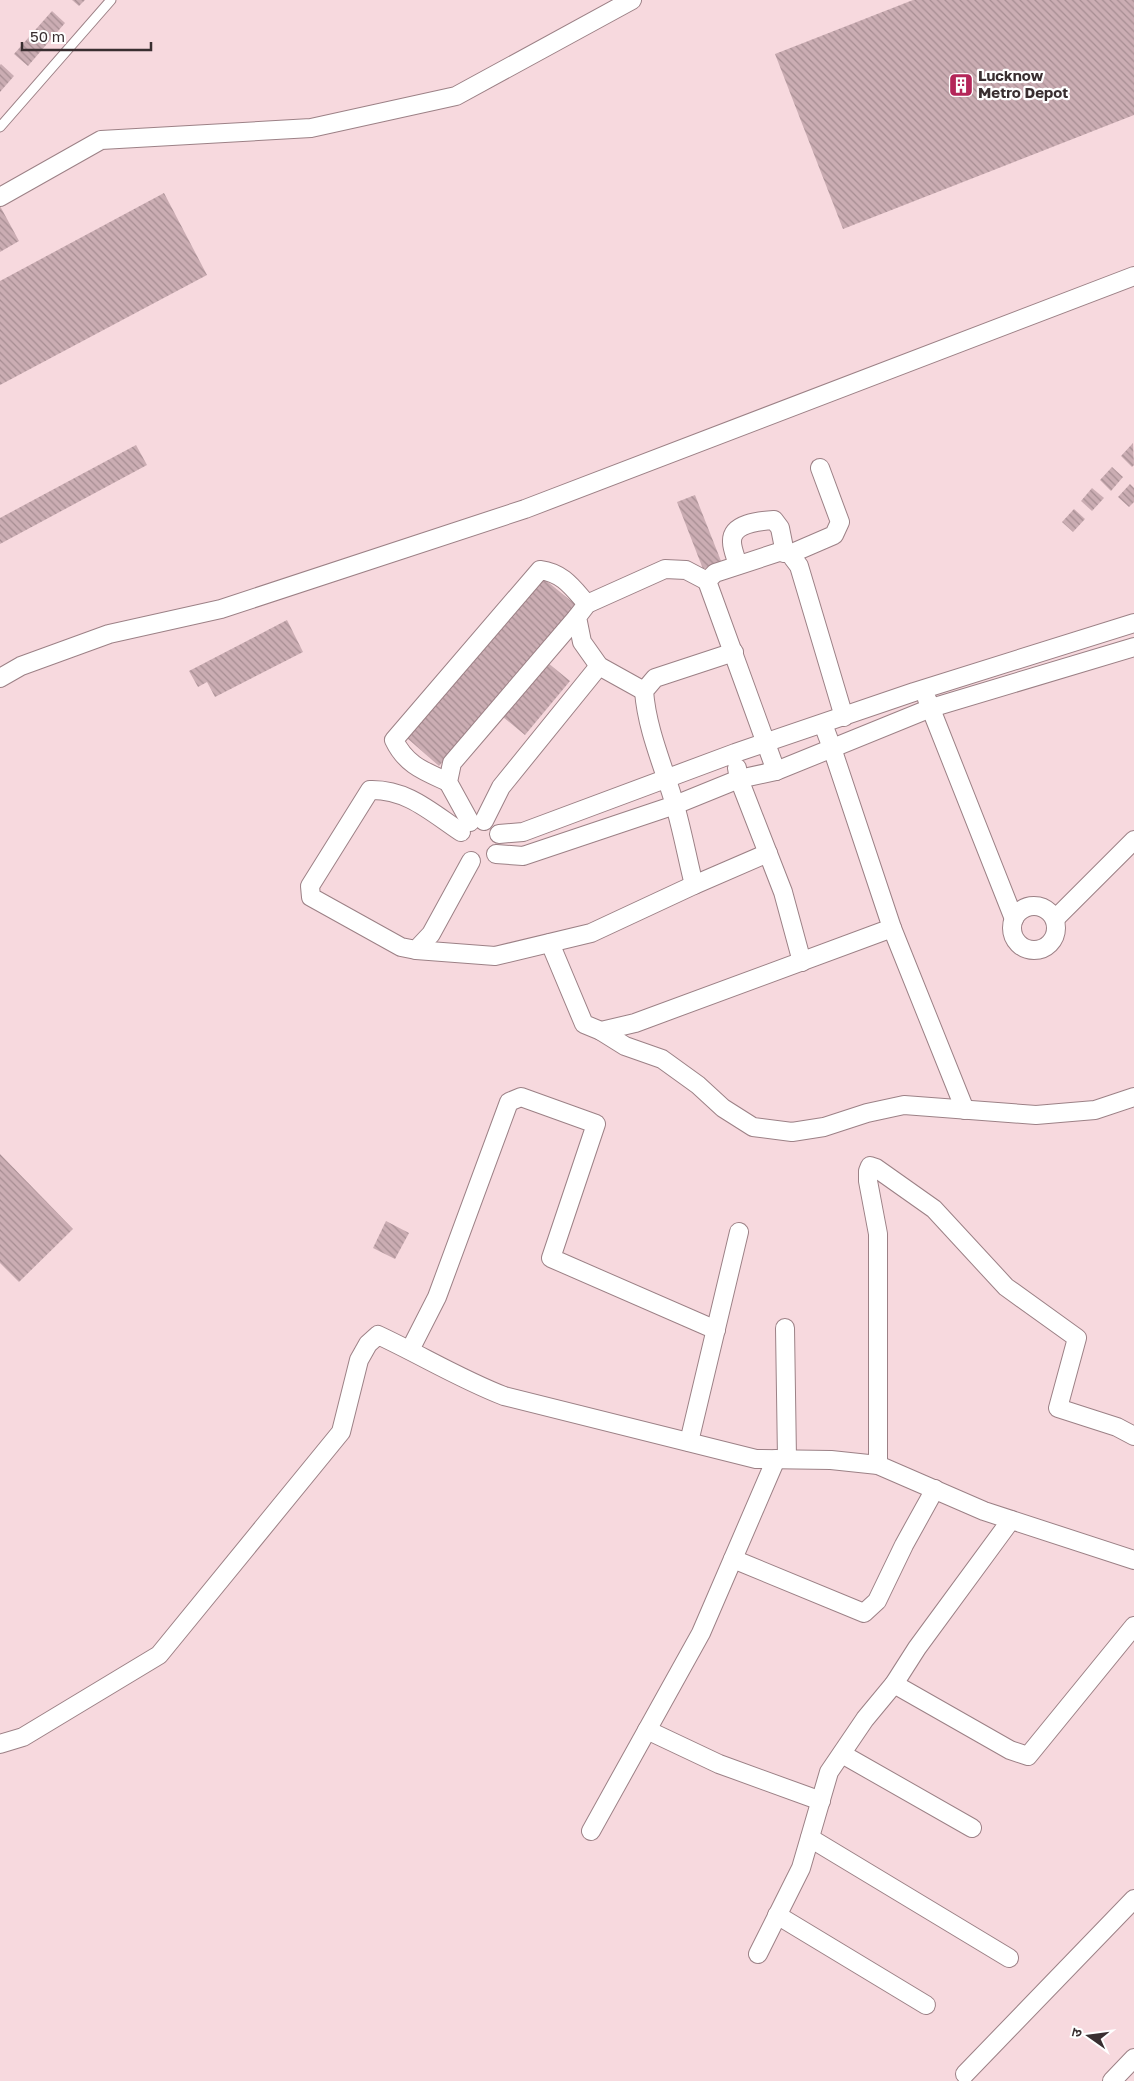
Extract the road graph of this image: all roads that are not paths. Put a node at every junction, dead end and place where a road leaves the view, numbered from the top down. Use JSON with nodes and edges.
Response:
{"nodes":[{"id":1,"x":111,"y":0,"type":"edge"},
{"id":2,"x":632,"y":0,"type":"edge"},
{"id":3,"x":0,"y":127,"type":"edge"},
{"id":4,"x":0,"y":197,"type":"edge"},
{"id":5,"x":1134,"y":276,"type":"edge"},
{"id":6,"x":820,"y":468,"type":"dead end"},
{"id":7,"x":787,"y":554,"type":"junction"},
{"id":8,"x":738,"y":565,"type":"junction"},
{"id":9,"x":708,"y":581,"type":"junction"},
{"id":10,"x":582,"y":611,"type":"junction"},
{"id":11,"x":1134,"y":623,"type":"edge"},
{"id":12,"x":1134,"y":647,"type":"edge"},
{"id":13,"x":734,"y":652,"type":"junction"},
{"id":14,"x":599,"y":666,"type":"junction"},
{"id":15,"x":1001,"y":666,"type":"junction"},
{"id":16,"x":0,"y":678,"type":"edge"},
{"id":17,"x":960,"y":678,"type":"junction"},
{"id":18,"x":1005,"y":686,"type":"junction"},
{"id":19,"x":922,"y":690,"type":"junction"},
{"id":20,"x":644,"y":691,"type":"junction"},
{"id":21,"x":965,"y":698,"type":"junction"},
{"id":22,"x":931,"y":708,"type":"junction"},
{"id":23,"x":844,"y":717,"type":"junction"},
{"id":24,"x":823,"y":724,"type":"junction"},
{"id":25,"x":767,"y":744,"type":"junction"},
{"id":26,"x":832,"y":748,"type":"junction"},
{"id":27,"x":735,"y":753,"type":"junction"},
{"id":28,"x":776,"y":771,"type":"junction"},
{"id":29,"x":666,"y":779,"type":"junction"},
{"id":30,"x":739,"y":779,"type":"junction"},
{"id":31,"x":448,"y":782,"type":"junction"},
{"id":32,"x":675,"y":805,"type":"junction"},
{"id":33,"x":472,"y":825,"type":"junction"},
{"id":34,"x":499,"y":834,"type":"junction"},
{"id":35,"x":1134,"y":840,"type":"edge"},
{"id":36,"x":496,"y":854,"type":"junction"},
{"id":37,"x":768,"y":854,"type":"junction"},
{"id":38,"x":471,"y":861,"type":"junction"},
{"id":39,"x":694,"y":885,"type":"junction"},
{"id":40,"x":1014,"y":919,"type":"junction"},
{"id":41,"x":1055,"y":920,"type":"junction"},
{"id":42,"x":892,"y":928,"type":"junction"},
{"id":43,"x":550,"y":943,"type":"junction"},
{"id":44,"x":416,"y":950,"type":"junction"},
{"id":45,"x":802,"y":962,"type":"junction"},
{"id":46,"x":601,"y":1031,"type":"junction"},
{"id":47,"x":1134,"y":1097,"type":"edge"},
{"id":48,"x":965,"y":1110,"type":"junction"},
{"id":49,"x":739,"y":1232,"type":"dead end"},
{"id":50,"x":785,"y":1328,"type":"dead end"},
{"id":51,"x":716,"y":1330,"type":"junction"},
{"id":52,"x":410,"y":1350,"type":"junction"},
{"id":53,"x":1134,"y":1436,"type":"edge"},
{"id":54,"x":689,"y":1442,"type":"junction"},
{"id":55,"x":782,"y":1459,"type":"junction"},
{"id":56,"x":878,"y":1465,"type":"junction"},
{"id":57,"x":935,"y":1488,"type":"junction"},
{"id":58,"x":1012,"y":1520,"type":"junction"},
{"id":59,"x":733,"y":1559,"type":"junction"},
{"id":60,"x":1134,"y":1560,"type":"edge"},
{"id":61,"x":1134,"y":1626,"type":"edge"},
{"id":62,"x":894,"y":1684,"type":"junction"},
{"id":63,"x":647,"y":1730,"type":"junction"},
{"id":64,"x":0,"y":1744,"type":"edge"},
{"id":65,"x":842,"y":1754,"type":"junction"},
{"id":66,"x":821,"y":1801,"type":"junction"},
{"id":67,"x":972,"y":1828,"type":"dead end"},
{"id":68,"x":591,"y":1831,"type":"dead end"},
{"id":69,"x":810,"y":1838,"type":"junction"},
{"id":70,"x":1134,"y":1899,"type":"edge"},
{"id":71,"x":777,"y":1915,"type":"junction"},
{"id":72,"x":758,"y":1954,"type":"dead end"},
{"id":73,"x":1008,"y":1958,"type":"dead end"},
{"id":74,"x":926,"y":2005,"type":"dead end"},
{"id":75,"x":1134,"y":2058,"type":"edge"},
{"id":76,"x":965,"y":2074,"type":"dead end"},
{"id":77,"x":1112,"y":2081,"type":"edge"}],
"edges":[{"from":1,"to":3,"type":"lane"},
{"from":2,"to":4,"type":"street"},
{"from":5,"to":16,"type":"street"},
{"from":6,"to":7,"type":"street"},
{"from":7,"to":8,"type":"street"},
{"from":7,"to":8,"type":"street"},
{"from":7,"to":23,"type":"street"},
{"from":8,"to":9,"type":"street"},
{"from":9,"to":10,"type":"street"},
{"from":9,"to":13,"type":"street"},
{"from":10,"to":14,"type":"street"},
{"from":10,"to":31,"type":"street"},
{"from":10,"to":31,"type":"street"},
{"from":11,"to":15,"type":"street"},
{"from":12,"to":18,"type":"street"},
{"from":13,"to":20,"type":"street"},
{"from":13,"to":25,"type":"street"},
{"from":14,"to":20,"type":"street"},
{"from":14,"to":33,"type":"street"},
{"from":15,"to":17,"type":"street"},
{"from":15,"to":18,"type":"street"},
{"from":17,"to":19,"type":"street"},
{"from":17,"to":21,"type":"street"},
{"from":18,"to":21,"type":"street"},
{"from":19,"to":22,"type":"street"},
{"from":19,"to":23,"type":"street"},
{"from":20,"to":29,"type":"street"},
{"from":21,"to":22,"type":"street"},
{"from":22,"to":26,"type":"street"},
{"from":22,"to":40,"type":"street"},
{"from":23,"to":24,"type":"street"},
{"from":24,"to":25,"type":"street"},
{"from":24,"to":26,"type":"street"},
{"from":25,"to":27,"type":"street"},
{"from":25,"to":28,"type":"street"},
{"from":26,"to":28,"type":"street"},
{"from":26,"to":42,"type":"street"},
{"from":27,"to":29,"type":"street"},
{"from":27,"to":30,"type":"street"},
{"from":28,"to":30,"type":"street"},
{"from":29,"to":32,"type":"street"},
{"from":29,"to":34,"type":"street"},
{"from":30,"to":32,"type":"street"},
{"from":30,"to":37,"type":"street"},
{"from":31,"to":33,"type":"street"},
{"from":32,"to":36,"type":"street"},
{"from":32,"to":39,"type":"street"},
{"from":33,"to":34,"type":"street"},
{"from":33,"to":38,"type":"street"},
{"from":33,"to":44,"type":"street"},
{"from":34,"to":36,"type":"street"},
{"from":35,"to":41,"type":"street"},
{"from":36,"to":38,"type":"street"},
{"from":37,"to":39,"type":"street"},
{"from":37,"to":45,"type":"street"},
{"from":38,"to":44,"type":"street"},
{"from":39,"to":43,"type":"street"},
{"from":40,"to":41,"type":"street"},
{"from":40,"to":41,"type":"street"},
{"from":42,"to":45,"type":"street"},
{"from":42,"to":48,"type":"street"},
{"from":43,"to":44,"type":"street"},
{"from":43,"to":46,"type":"street"},
{"from":45,"to":46,"type":"street"},
{"from":46,"to":48,"type":"street"},
{"from":47,"to":48,"type":"street"},
{"from":49,"to":51,"type":"street"},
{"from":50,"to":55,"type":"street"},
{"from":51,"to":52,"type":"street"},
{"from":51,"to":54,"type":"street"},
{"from":52,"to":54,"type":"street"},
{"from":52,"to":64,"type":"street"},
{"from":53,"to":56,"type":"street"},
{"from":54,"to":55,"type":"street"},
{"from":55,"to":56,"type":"street"},
{"from":55,"to":59,"type":"street"},
{"from":56,"to":57,"type":"street"},
{"from":57,"to":58,"type":"street"},
{"from":57,"to":59,"type":"street"},
{"from":58,"to":60,"type":"street"},
{"from":58,"to":62,"type":"street"},
{"from":59,"to":63,"type":"street"},
{"from":61,"to":62,"type":"street"},
{"from":62,"to":65,"type":"street"},
{"from":63,"to":66,"type":"street"},
{"from":63,"to":68,"type":"street"},
{"from":65,"to":66,"type":"street"},
{"from":65,"to":67,"type":"street"},
{"from":66,"to":69,"type":"street"},
{"from":69,"to":71,"type":"street"},
{"from":69,"to":73,"type":"street"},
{"from":70,"to":76,"type":"street"},
{"from":71,"to":72,"type":"street"},
{"from":71,"to":74,"type":"street"},
{"from":75,"to":77,"type":"street"}]}
